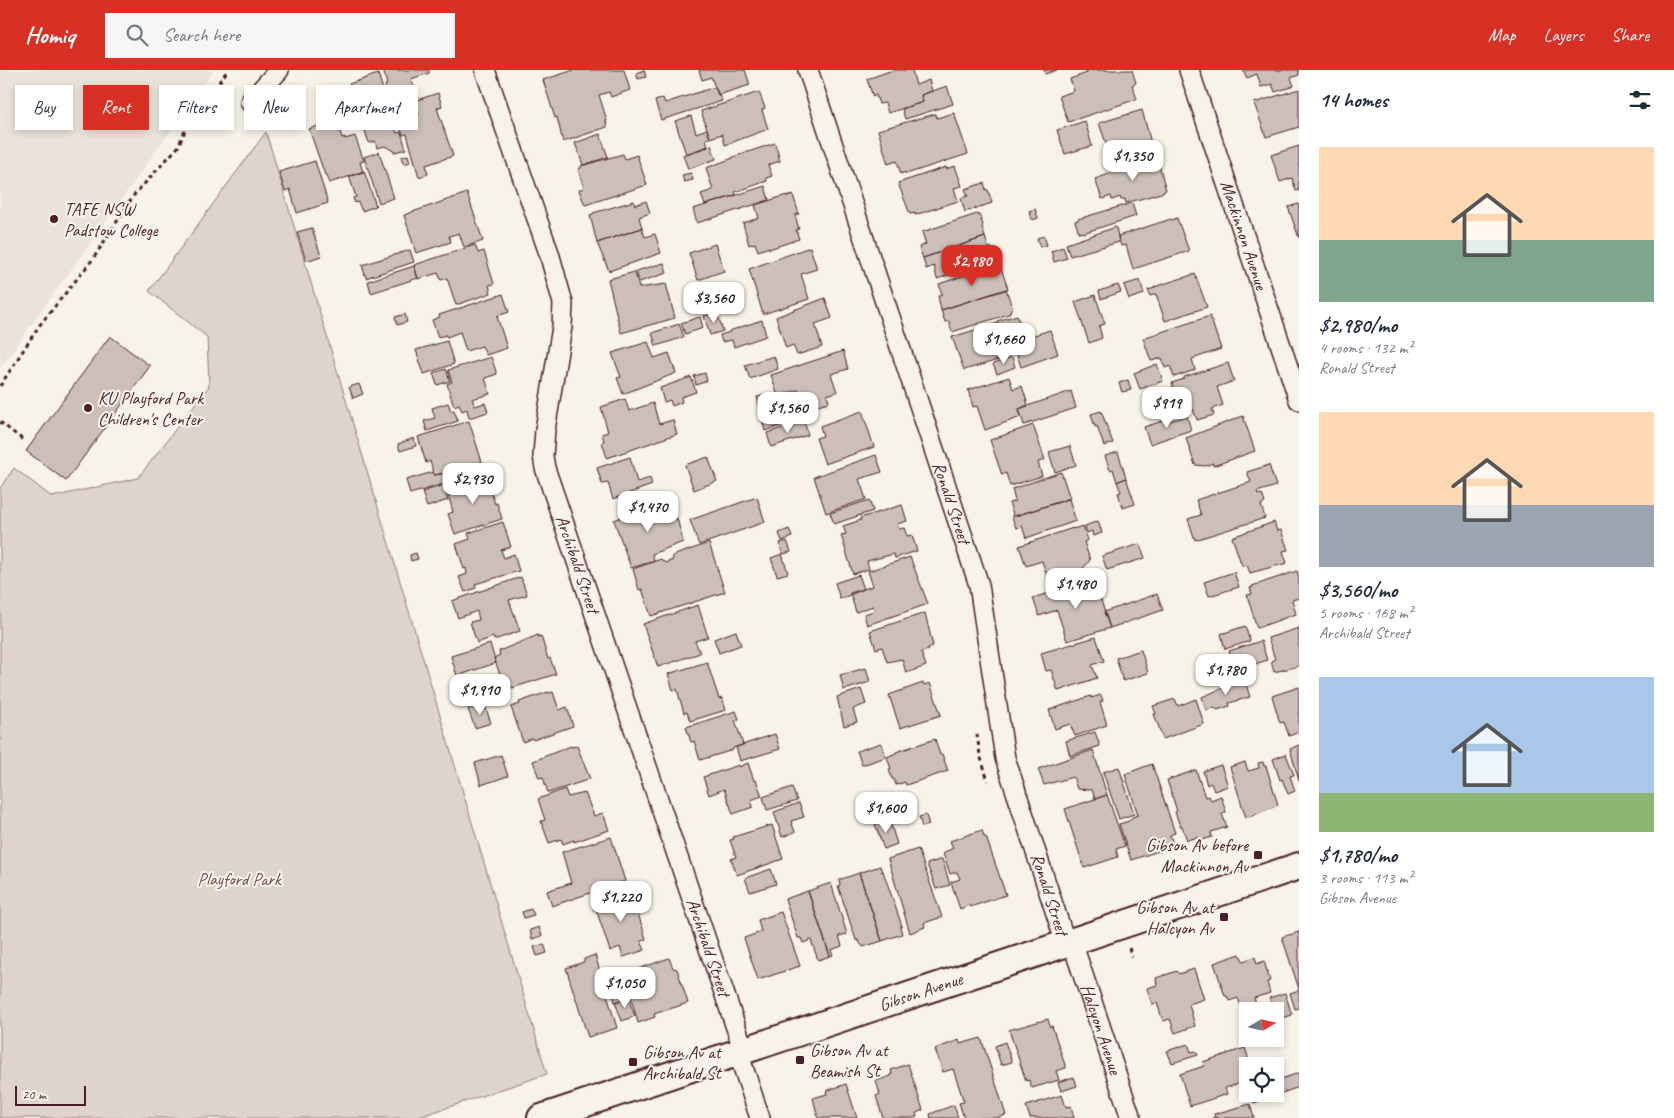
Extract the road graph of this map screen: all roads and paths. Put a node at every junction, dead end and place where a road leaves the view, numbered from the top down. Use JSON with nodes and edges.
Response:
{"nodes":[{"id":1,"x":228,"y":70,"type":"edge"},
{"id":2,"x":279,"y":70,"type":"edge"},
{"id":3,"x":485,"y":70,"type":"edge"},
{"id":4,"x":808,"y":70,"type":"edge"},
{"id":5,"x":1189,"y":70,"type":"edge"},
{"id":6,"x":265,"y":85,"type":"edge"},
{"id":7,"x":0,"y":386,"type":"edge"},
{"id":8,"x":1299,"y":400,"type":"edge"},
{"id":9,"x":0,"y":422,"type":"edge"},
{"id":10,"x":23,"y":440,"type":"dead end"},
{"id":11,"x":976,"y":725,"type":"dead end"},
{"id":12,"x":989,"y":785,"type":"dead end"},
{"id":13,"x":1299,"y":866,"type":"edge"},
{"id":14,"x":1069,"y":943,"type":"junction"},
{"id":15,"x":741,"y":1051,"type":"junction"},
{"id":16,"x":541,"y":1118,"type":"edge"},
{"id":17,"x":760,"y":1118,"type":"edge"},
{"id":18,"x":1131,"y":1118,"type":"edge"}],
"edges":[{"from":1,"to":7,"type":"path"},
{"from":2,"to":6,"type":"street"},
{"from":3,"to":15,"type":"street","name":"Archibald Street"},
{"from":4,"to":14,"type":"street","name":"Ronald Street"},
{"from":5,"to":8,"type":"street","name":"Mackinnon Avenue"},
{"from":9,"to":10,"type":"path"},
{"from":11,"to":12,"type":"path"},
{"from":13,"to":14,"type":"main road","name":"Gibson Avenue"},
{"from":14,"to":15,"type":"main road","name":"Gibson Avenue"},
{"from":14,"to":18,"type":"street","name":"Halcyon Avenue"},
{"from":15,"to":16,"type":"main road","name":"Gibson Avenue"},
{"from":15,"to":17,"type":"street","name":"Archibald Street"}]}
